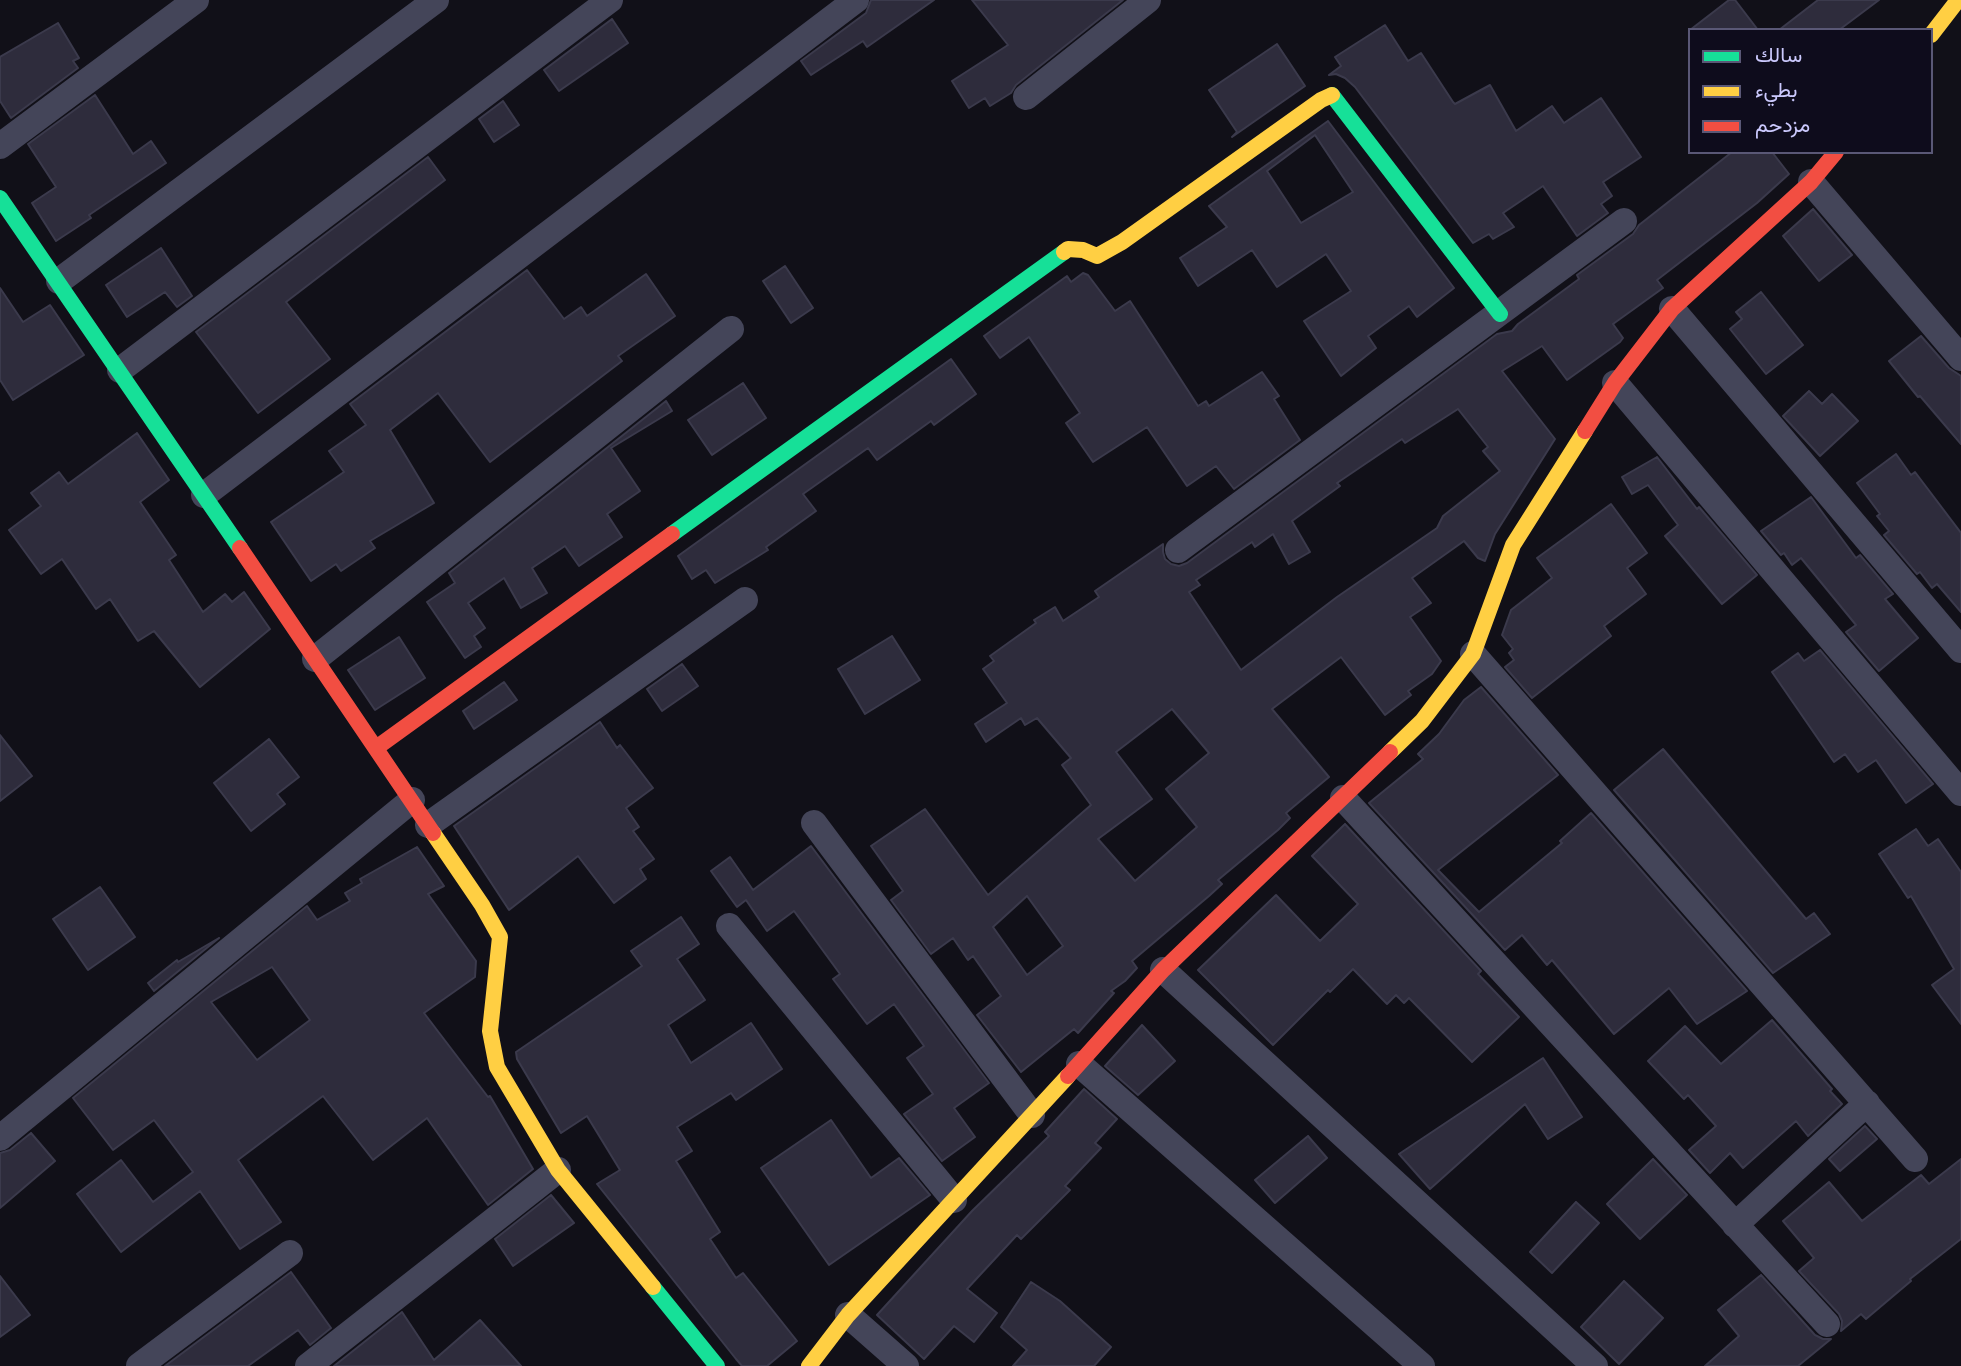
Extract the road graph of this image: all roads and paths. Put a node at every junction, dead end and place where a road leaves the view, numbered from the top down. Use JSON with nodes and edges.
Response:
{"nodes":[{"id":1,"x":196,"y":0,"type":"edge"},
{"id":2,"x":436,"y":0,"type":"edge"},
{"id":3,"x":610,"y":0,"type":"edge"},
{"id":4,"x":856,"y":0,"type":"edge"},
{"id":5,"x":1149,"y":0,"type":"edge"},
{"id":6,"x":1959,"y":1,"type":"edge"},
{"id":7,"x":1933,"y":33,"type":"edge"},
{"id":8,"x":1026,"y":97,"type":"dead end"},
{"id":9,"x":0,"y":146,"type":"edge"},
{"id":10,"x":1834,"y":154,"type":"edge"},
{"id":11,"x":1811,"y":182,"type":"junction"},
{"id":12,"x":0,"y":198,"type":"edge"},
{"id":13,"x":1624,"y":221,"type":"dead end"},
{"id":14,"x":59,"y":281,"type":"junction"},
{"id":15,"x":1672,"y":309,"type":"junction"},
{"id":16,"x":1500,"y":314,"type":"junction"},
{"id":17,"x":731,"y":329,"type":"dead end"},
{"id":18,"x":1961,"y":358,"type":"edge"},
{"id":19,"x":120,"y":370,"type":"junction"},
{"id":20,"x":1615,"y":383,"type":"junction"},
{"id":21,"x":204,"y":495,"type":"junction"},
{"id":22,"x":1178,"y":550,"type":"dead end"},
{"id":23,"x":745,"y":600,"type":"dead end"},
{"id":24,"x":1961,"y":650,"type":"edge"},
{"id":25,"x":1473,"y":654,"type":"junction"},
{"id":26,"x":315,"y":659,"type":"junction"},
{"id":27,"x":376,"y":748,"type":"junction"},
{"id":28,"x":1961,"y":793,"type":"edge"},
{"id":29,"x":1343,"y":798,"type":"junction"},
{"id":30,"x":412,"y":800,"type":"junction"},
{"id":31,"x":814,"y":823,"type":"dead end"},
{"id":32,"x":428,"y":825,"type":"junction"},
{"id":33,"x":729,"y":926,"type":"dead end"},
{"id":34,"x":1163,"y":970,"type":"junction"},
{"id":35,"x":1079,"y":1065,"type":"junction"},
{"id":36,"x":1867,"y":1103,"type":"junction"},
{"id":37,"x":1032,"y":1115,"type":"junction"},
{"id":38,"x":0,"y":1138,"type":"edge"},
{"id":39,"x":1915,"y":1159,"type":"dead end"},
{"id":40,"x":558,"y":1170,"type":"junction"},
{"id":41,"x":954,"y":1200,"type":"junction"},
{"id":42,"x":1735,"y":1225,"type":"junction"},
{"id":43,"x":290,"y":1253,"type":"dead end"},
{"id":44,"x":848,"y":1315,"type":"junction"},
{"id":45,"x":1826,"y":1324,"type":"dead end"},
{"id":46,"x":139,"y":1366,"type":"edge"},
{"id":47,"x":308,"y":1366,"type":"edge"},
{"id":48,"x":717,"y":1366,"type":"edge"},
{"id":49,"x":809,"y":1366,"type":"edge"},
{"id":50,"x":906,"y":1366,"type":"edge"},
{"id":51,"x":1422,"y":1366,"type":"edge"},
{"id":52,"x":1595,"y":1366,"type":"edge"}],
"edges":[{"from":1,"to":9,"type":"street"},
{"from":2,"to":14,"type":"street"},
{"from":3,"to":19,"type":"street"},
{"from":4,"to":21,"type":"street"},
{"from":5,"to":8,"type":"street"},
{"from":6,"to":7,"type":"street"},
{"from":10,"to":11,"type":"street"},
{"from":11,"to":15,"type":"street"},
{"from":11,"to":18,"type":"street"},
{"from":12,"to":14,"type":"street"},
{"from":13,"to":16,"type":"street"},
{"from":14,"to":19,"type":"street"},
{"from":15,"to":20,"type":"street"},
{"from":15,"to":24,"type":"street"},
{"from":16,"to":22,"type":"street"},
{"from":16,"to":27,"type":"street"},
{"from":17,"to":26,"type":"street"},
{"from":19,"to":21,"type":"street"},
{"from":20,"to":25,"type":"street"},
{"from":20,"to":28,"type":"street"},
{"from":21,"to":26,"type":"street"},
{"from":23,"to":32,"type":"street"},
{"from":25,"to":29,"type":"street"},
{"from":25,"to":36,"type":"street"},
{"from":26,"to":27,"type":"street"},
{"from":27,"to":30,"type":"street"},
{"from":29,"to":34,"type":"street"},
{"from":29,"to":42,"type":"street"},
{"from":30,"to":32,"type":"street"},
{"from":30,"to":38,"type":"street"},
{"from":31,"to":37,"type":"street"},
{"from":32,"to":40,"type":"street"},
{"from":33,"to":41,"type":"street"},
{"from":34,"to":35,"type":"street"},
{"from":34,"to":52,"type":"street"},
{"from":35,"to":37,"type":"street"},
{"from":35,"to":51,"type":"street"},
{"from":36,"to":39,"type":"street"},
{"from":36,"to":42,"type":"street"},
{"from":37,"to":41,"type":"street"},
{"from":40,"to":47,"type":"street"},
{"from":40,"to":48,"type":"street"},
{"from":41,"to":44,"type":"street"},
{"from":42,"to":45,"type":"street"},
{"from":43,"to":46,"type":"street"},
{"from":44,"to":49,"type":"street"},
{"from":44,"to":50,"type":"street"}]}
